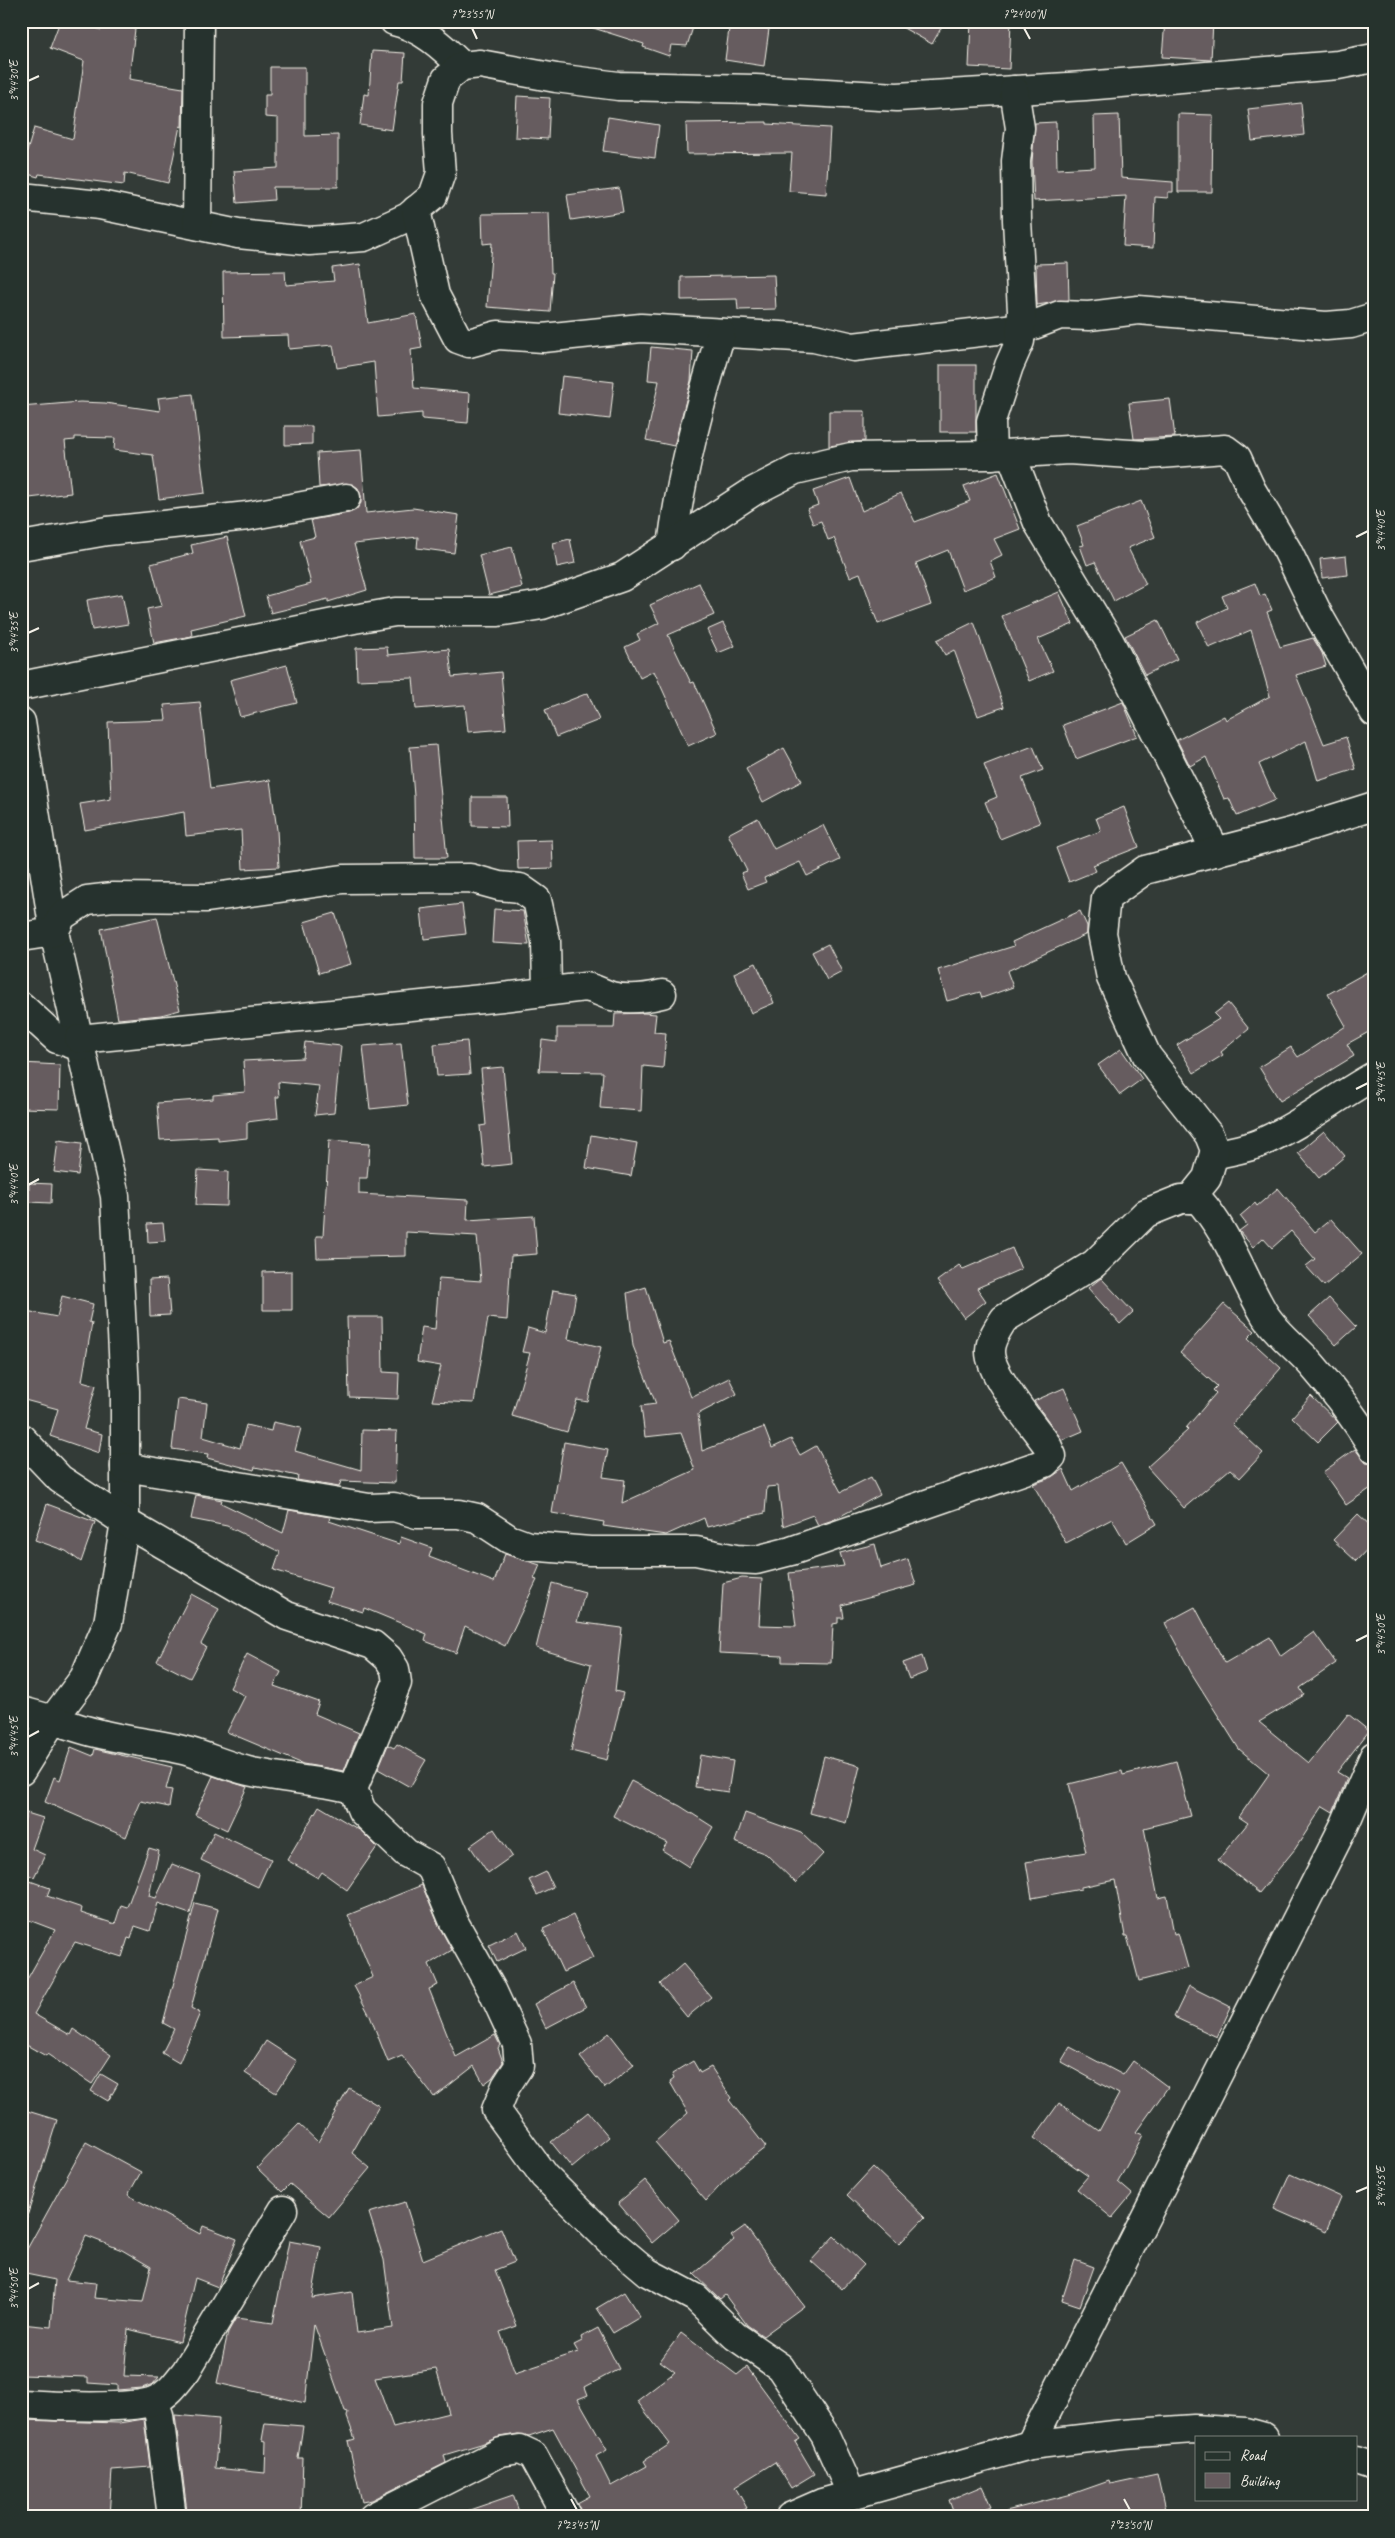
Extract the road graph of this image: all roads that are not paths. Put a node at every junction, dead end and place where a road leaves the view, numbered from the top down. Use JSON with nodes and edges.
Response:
{"nodes":[{"id":1,"x":199,"y":21,"type":"edge"},
{"id":2,"x":394,"y":21,"type":"edge"},
{"id":3,"x":1374,"y":58,"type":"edge"},
{"id":4,"x":462,"y":66,"type":"junction"},
{"id":5,"x":1014,"y":90,"type":"junction"},
{"id":6,"x":21,"y":197,"type":"edge"},
{"id":7,"x":416,"y":210,"type":"junction"},
{"id":8,"x":197,"y":224,"type":"junction"},
{"id":9,"x":1374,"y":317,"type":"edge"},
{"id":10,"x":1021,"y":326,"type":"junction"},
{"id":11,"x":721,"y":332,"type":"junction"},
{"id":12,"x":1001,"y":454,"type":"junction"},
{"id":13,"x":346,"y":498,"type":"dead end"},
{"id":14,"x":21,"y":546,"type":"edge"},
{"id":15,"x":672,"y":546,"type":"junction"},
{"id":16,"x":21,"y":686,"type":"edge"},
{"id":17,"x":1374,"y":712,"type":"edge"},
{"id":18,"x":21,"y":722,"type":"edge"},
{"id":19,"x":1374,"y":806,"type":"edge"},
{"id":20,"x":1216,"y":852,"type":"junction"},
{"id":21,"x":54,"y":932,"type":"junction"},
{"id":22,"x":21,"y":938,"type":"edge"},
{"id":23,"x":547,"y":991,"type":"junction"},
{"id":24,"x":662,"y":994,"type":"dead end"},
{"id":25,"x":21,"y":1006,"type":"edge"},
{"id":26,"x":80,"y":1043,"type":"junction"},
{"id":27,"x":1374,"y":1076,"type":"edge"},
{"id":28,"x":1214,"y":1155,"type":"junction"},
{"id":29,"x":1190,"y":1199,"type":"junction"},
{"id":30,"x":21,"y":1438,"type":"edge"},
{"id":31,"x":1374,"y":1449,"type":"edge"},
{"id":32,"x":125,"y":1467,"type":"junction"},
{"id":33,"x":125,"y":1522,"type":"junction"},
{"id":34,"x":21,"y":1711,"type":"edge"},
{"id":35,"x":54,"y":1718,"type":"junction"},
{"id":36,"x":1374,"y":1756,"type":"edge"},
{"id":37,"x":21,"y":1771,"type":"edge"},
{"id":38,"x":352,"y":1790,"type":"junction"},
{"id":39,"x":283,"y":2210,"type":"dead end"},
{"id":40,"x":154,"y":2401,"type":"junction"},
{"id":41,"x":21,"y":2404,"type":"edge"},
{"id":42,"x":1260,"y":2436,"type":"edge"},
{"id":43,"x":1030,"y":2445,"type":"junction"},
{"id":44,"x":1358,"y":2462,"type":"edge"},
{"id":45,"x":1374,"y":2467,"type":"edge"},
{"id":46,"x":852,"y":2495,"type":"junction"},
{"id":47,"x":172,"y":2517,"type":"edge"},
{"id":48,"x":373,"y":2517,"type":"edge"},
{"id":49,"x":567,"y":2517,"type":"edge"},
{"id":50,"x":790,"y":2517,"type":"edge"}],
"edges":[{"from":1,"to":8,"type":"street"},
{"from":2,"to":4,"type":"street"},
{"from":3,"to":5,"type":"street"},
{"from":4,"to":5,"type":"street"},
{"from":4,"to":7,"type":"street"},
{"from":5,"to":10,"type":"street"},
{"from":6,"to":8,"type":"street"},
{"from":7,"to":8,"type":"street"},
{"from":7,"to":11,"type":"street"},
{"from":9,"to":10,"type":"street"},
{"from":10,"to":11,"type":"street"},
{"from":10,"to":12,"type":"street"},
{"from":11,"to":15,"type":"street"},
{"from":12,"to":15,"type":"street"},
{"from":12,"to":17,"type":"street"},
{"from":12,"to":20,"type":"street"},
{"from":13,"to":14,"type":"street"},
{"from":15,"to":16,"type":"street"},
{"from":18,"to":21,"type":"street"},
{"from":19,"to":20,"type":"street"},
{"from":20,"to":28,"type":"street"},
{"from":21,"to":22,"type":"street"},
{"from":21,"to":23,"type":"street"},
{"from":21,"to":26,"type":"street"},
{"from":23,"to":24,"type":"street"},
{"from":23,"to":26,"type":"street"},
{"from":25,"to":26,"type":"street"},
{"from":26,"to":32,"type":"street"},
{"from":27,"to":28,"type":"street"},
{"from":28,"to":29,"type":"street"},
{"from":29,"to":31,"type":"street"},
{"from":29,"to":32,"type":"street"},
{"from":30,"to":33,"type":"street"},
{"from":32,"to":33,"type":"street"},
{"from":33,"to":35,"type":"street"},
{"from":33,"to":38,"type":"street"},
{"from":34,"to":35,"type":"street"},
{"from":35,"to":37,"type":"street"},
{"from":35,"to":38,"type":"street"},
{"from":36,"to":43,"type":"street"},
{"from":38,"to":46,"type":"street"},
{"from":39,"to":40,"type":"street"},
{"from":40,"to":41,"type":"street"},
{"from":40,"to":47,"type":"street"},
{"from":42,"to":43,"type":"street"},
{"from":43,"to":46,"type":"street"},
{"from":44,"to":45,"type":"street"},
{"from":46,"to":50,"type":"street"},
{"from":48,"to":49,"type":"street"}]}
